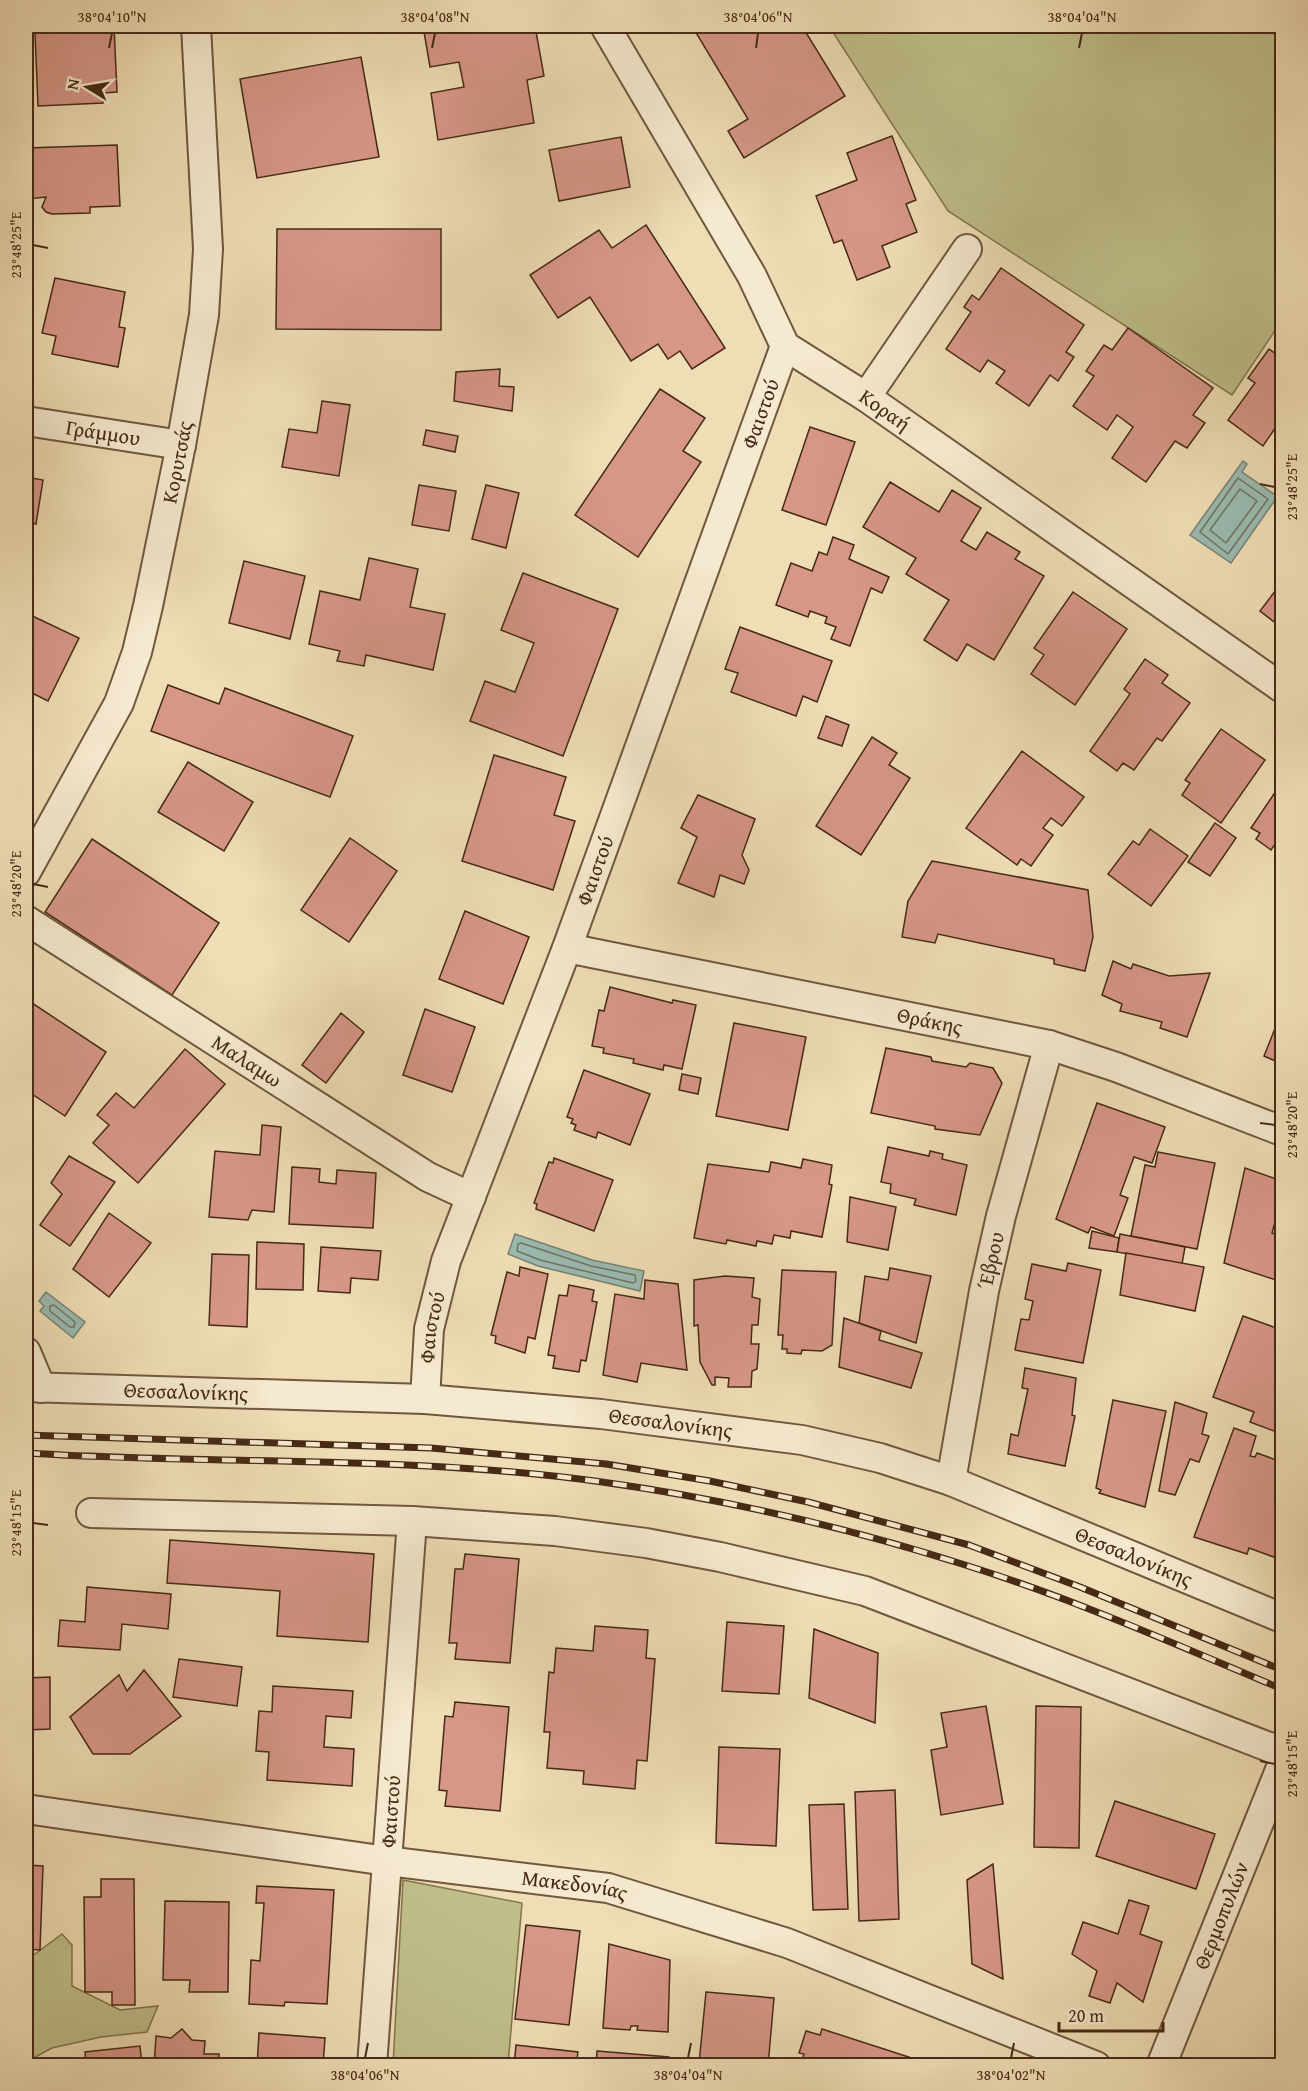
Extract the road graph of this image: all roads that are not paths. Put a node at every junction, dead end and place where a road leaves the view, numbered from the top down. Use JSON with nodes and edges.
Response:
{"nodes":[{"id":1,"x":196,"y":26,"type":"edge"},
{"id":2,"x":605,"y":26,"type":"edge"},
{"id":3,"x":967,"y":249,"type":"dead end"},
{"id":4,"x":785,"y":346,"type":"junction"},
{"id":5,"x":866,"y":397,"type":"junction"},
{"id":6,"x":26,"y":421,"type":"edge"},
{"id":7,"x":181,"y":445,"type":"junction"},
{"id":8,"x":1282,"y":688,"type":"edge"},
{"id":9,"x":26,"y":872,"type":"edge"},
{"id":10,"x":26,"y":920,"type":"edge"},
{"id":11,"x":567,"y":948,"type":"junction"},
{"id":12,"x":1049,"y":1046,"type":"junction"},
{"id":13,"x":1282,"y":1131,"type":"edge"},
{"id":14,"x":471,"y":1197,"type":"junction"},
{"id":15,"x":26,"y":1352,"type":"edge"},
{"id":16,"x":34,"y":1388,"type":"edge"},
{"id":17,"x":425,"y":1399,"type":"junction"},
{"id":18,"x":951,"y":1481,"type":"junction"},
{"id":19,"x":91,"y":1513,"type":"dead end"},
{"id":20,"x":412,"y":1521,"type":"junction"},
{"id":21,"x":1282,"y":1618,"type":"edge"},
{"id":22,"x":1282,"y":1752,"type":"edge"},
{"id":23,"x":1282,"y":1765,"type":"edge"},
{"id":24,"x":26,"y":1809,"type":"edge"},
{"id":25,"x":387,"y":1861,"type":"junction"},
{"id":26,"x":372,"y":2066,"type":"edge"},
{"id":27,"x":1096,"y":2066,"type":"edge"},
{"id":28,"x":1161,"y":2066,"type":"edge"}],
"edges":[{"from":1,"to":7,"type":"street","name":"Κορυτσάς"},
{"from":2,"to":4,"type":"street"},
{"from":3,"to":5,"type":"street"},
{"from":4,"to":5,"type":"street","name":"Κοραή"},
{"from":4,"to":11,"type":"street","name":"Φαιστού"},
{"from":5,"to":8,"type":"street","name":"Κοραή"},
{"from":6,"to":7,"type":"street","name":"Γράμμου"},
{"from":7,"to":9,"type":"street","name":"Κορυτσάς"},
{"from":10,"to":14,"type":"street","name":"Μαλαμω"},
{"from":11,"to":12,"type":"street","name":"Θράκης"},
{"from":11,"to":14,"type":"street","name":"Φαιστού"},
{"from":12,"to":13,"type":"street","name":"Θράκης"},
{"from":12,"to":18,"type":"street","name":"Έβρου"},
{"from":14,"to":17,"type":"street","name":"Φαιστού"},
{"from":15,"to":16,"type":"street"},
{"from":16,"to":17,"type":"street","name":"Θεσσαλονίκης"},
{"from":17,"to":18,"type":"street","name":"Θεσσαλονίκης"},
{"from":18,"to":21,"type":"street","name":"Θεσσαλονίκης"},
{"from":19,"to":20,"type":"street"},
{"from":20,"to":22,"type":"street"},
{"from":20,"to":25,"type":"street","name":"Φαιστού"},
{"from":23,"to":28,"type":"street","name":"Θερμοπυλών"},
{"from":24,"to":25,"type":"street","name":"Μακεδονίας"},
{"from":25,"to":26,"type":"street","name":"Φαιστού"},
{"from":25,"to":27,"type":"street","name":"Μακεδονίας"}]}
